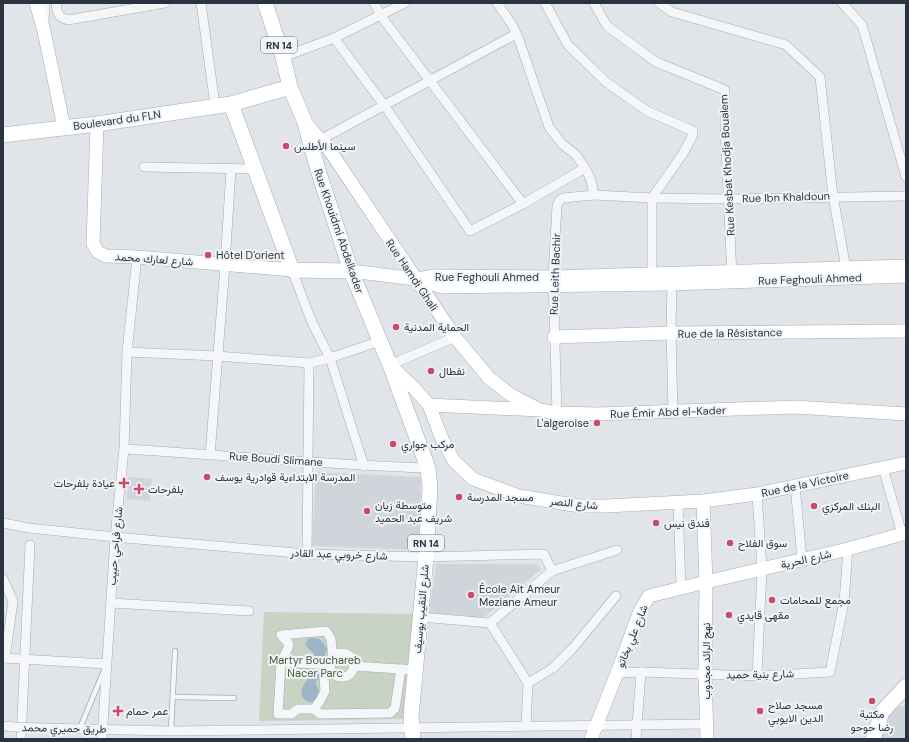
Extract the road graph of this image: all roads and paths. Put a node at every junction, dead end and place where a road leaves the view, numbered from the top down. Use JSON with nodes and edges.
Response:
{"nodes":[{"id":1,"x":36,"y":3,"type":"edge"},
{"id":2,"x":45,"y":3,"type":"edge"},
{"id":3,"x":56,"y":3,"type":"edge"},
{"id":4,"x":165,"y":3,"type":"edge"},
{"id":5,"x":201,"y":3,"type":"edge"},
{"id":6,"x":265,"y":3,"type":"edge"},
{"id":7,"x":374,"y":3,"type":"edge"},
{"id":8,"x":405,"y":3,"type":"edge"},
{"id":9,"x":497,"y":3,"type":"edge"},
{"id":10,"x":545,"y":3,"type":"edge"},
{"id":11,"x":594,"y":3,"type":"edge"},
{"id":12,"x":659,"y":3,"type":"edge"},
{"id":13,"x":842,"y":3,"type":"edge"},
{"id":14,"x":137,"y":6,"type":"edge"},
{"id":15,"x":381,"y":14,"type":"junction"},
{"id":16,"x":44,"y":31,"type":"junction"},
{"id":17,"x":516,"y":34,"type":"junction"},
{"id":18,"x":334,"y":38,"type":"junction"},
{"id":19,"x":283,"y":57,"type":"junction"},
{"id":20,"x":429,"y":80,"type":"junction"},
{"id":21,"x":290,"y":87,"type":"junction"},
{"id":22,"x":231,"y":104,"type":"junction"},
{"id":23,"x":215,"y":105,"type":"junction"},
{"id":24,"x":384,"y":105,"type":"junction"},
{"id":25,"x":304,"y":120,"type":"junction"},
{"id":26,"x":97,"y":124,"type":"junction"},
{"id":27,"x":64,"y":128,"type":"junction"},
{"id":28,"x":3,"y":135,"type":"edge"},
{"id":29,"x":320,"y":140,"type":"junction"},
{"id":30,"x":144,"y":167,"type":"dead end"},
{"id":31,"x":231,"y":168,"type":"junction"},
{"id":32,"x":585,"y":168,"type":"junction"},
{"id":33,"x":255,"y":169,"type":"junction"},
{"id":34,"x":906,"y":177,"type":"edge"},
{"id":35,"x":594,"y":195,"type":"junction"},
{"id":36,"x":833,"y":196,"type":"junction"},
{"id":37,"x":906,"y":196,"type":"edge"},
{"id":38,"x":652,"y":198,"type":"junction"},
{"id":39,"x":729,"y":199,"type":"junction"},
{"id":40,"x":524,"y":204,"type":"junction"},
{"id":41,"x":137,"y":257,"type":"junction"},
{"id":42,"x":225,"y":265,"type":"junction"},
{"id":43,"x":906,"y":266,"type":"edge"},
{"id":44,"x":292,"y":270,"type":"junction"},
{"id":45,"x":350,"y":271,"type":"junction"},
{"id":46,"x":847,"y":272,"type":"junction"},
{"id":47,"x":652,"y":274,"type":"junction"},
{"id":48,"x":732,"y":276,"type":"junction"},
{"id":49,"x":906,"y":276,"type":"edge"},
{"id":50,"x":415,"y":279,"type":"junction"},
{"id":51,"x":672,"y":279,"type":"junction"},
{"id":52,"x":553,"y":281,"type":"junction"},
{"id":53,"x":906,"y":331,"type":"edge"},
{"id":54,"x":671,"y":333,"type":"junction"},
{"id":55,"x":554,"y":336,"type":"junction"},
{"id":56,"x":455,"y":337,"type":"junction"},
{"id":57,"x":380,"y":341,"type":"junction"},
{"id":58,"x":127,"y":352,"type":"junction"},
{"id":59,"x":217,"y":356,"type":"junction"},
{"id":60,"x":330,"y":358,"type":"junction"},
{"id":61,"x":309,"y":363,"type":"junction"},
{"id":62,"x":390,"y":365,"type":"junction"},
{"id":63,"x":429,"y":406,"type":"junction"},
{"id":64,"x":540,"y":410,"type":"junction"},
{"id":65,"x":673,"y":411,"type":"junction"},
{"id":66,"x":557,"y":413,"type":"junction"},
{"id":67,"x":906,"y":414,"type":"edge"},
{"id":68,"x":124,"y":449,"type":"junction"},
{"id":69,"x":210,"y":454,"type":"junction"},
{"id":70,"x":308,"y":461,"type":"junction"},
{"id":71,"x":906,"y":463,"type":"edge"},
{"id":72,"x":364,"y":466,"type":"junction"},
{"id":73,"x":428,"y":468,"type":"junction"},
{"id":74,"x":883,"y":468,"type":"junction"},
{"id":75,"x":795,"y":486,"type":"junction"},
{"id":76,"x":757,"y":494,"type":"junction"},
{"id":77,"x":703,"y":501,"type":"junction"},
{"id":78,"x":678,"y":502,"type":"junction"},
{"id":79,"x":3,"y":523,"type":"edge"},
{"id":80,"x":904,"y":534,"type":"edge"},
{"id":81,"x":115,"y":537,"type":"junction"},
{"id":82,"x":30,"y":545,"type":"dead end"},
{"id":83,"x":848,"y":549,"type":"junction"},
{"id":84,"x":617,"y":550,"type":"dead end"},
{"id":85,"x":307,"y":554,"type":"junction"},
{"id":86,"x":426,"y":557,"type":"junction"},
{"id":87,"x":802,"y":559,"type":"junction"},
{"id":88,"x":762,"y":569,"type":"junction"},
{"id":89,"x":552,"y":571,"type":"junction"},
{"id":90,"x":3,"y":579,"type":"edge"},
{"id":91,"x":706,"y":582,"type":"junction"},
{"id":92,"x":681,"y":588,"type":"junction"},
{"id":93,"x":616,"y":596,"type":"dead end"},
{"id":94,"x":111,"y":603,"type":"junction"},
{"id":95,"x":249,"y":611,"type":"dead end"},
{"id":96,"x":420,"y":617,"type":"junction"},
{"id":97,"x":490,"y":623,"type":"junction"},
{"id":98,"x":175,"y":651,"type":"dead end"},
{"id":99,"x":4,"y":658,"type":"edge"},
{"id":100,"x":24,"y":660,"type":"junction"},
{"id":101,"x":332,"y":660,"type":"junction"},
{"id":102,"x":281,"y":662,"type":"junction"},
{"id":103,"x":107,"y":664,"type":"junction"},
{"id":104,"x":353,"y":666,"type":"junction"},
{"id":105,"x":408,"y":670,"type":"junction"},
{"id":106,"x":641,"y":672,"type":"junction"},
{"id":107,"x":617,"y":673,"type":"junction"},
{"id":108,"x":706,"y":674,"type":"junction"},
{"id":109,"x":757,"y":676,"type":"junction"},
{"id":110,"x":528,"y":683,"type":"junction"},
{"id":111,"x":906,"y":686,"type":"edge"},
{"id":112,"x":173,"y":697,"type":"junction"},
{"id":113,"x":234,"y":698,"type":"dead end"},
{"id":114,"x":314,"y":709,"type":"junction"},
{"id":115,"x":707,"y":724,"type":"junction"},
{"id":116,"x":596,"y":725,"type":"junction"},
{"id":117,"x":636,"y":725,"type":"junction"},
{"id":118,"x":3,"y":726,"type":"edge"},
{"id":119,"x":526,"y":726,"type":"junction"},
{"id":120,"x":80,"y":728,"type":"junction"},
{"id":121,"x":103,"y":729,"type":"junction"},
{"id":122,"x":314,"y":729,"type":"junction"},
{"id":123,"x":413,"y":733,"type":"edge"},
{"id":124,"x":171,"y":735,"type":"edge"},
{"id":125,"x":21,"y":739,"type":"edge"},
{"id":126,"x":102,"y":739,"type":"edge"},
{"id":127,"x":314,"y":739,"type":"edge"},
{"id":128,"x":591,"y":739,"type":"edge"},
{"id":129,"x":636,"y":739,"type":"edge"},
{"id":130,"x":707,"y":739,"type":"edge"},
{"id":131,"x":872,"y":739,"type":"edge"}],
"edges":[{"from":1,"to":16,"type":"street"},
{"from":2,"to":16,"type":"street"},
{"from":3,"to":14,"type":"street"},
{"from":4,"to":14,"type":"street"},
{"from":5,"to":23,"type":"street"},
{"from":6,"to":19,"type":"main road","name":"Rue Khouidmi Abdelkader","number":"RN 14"},
{"from":7,"to":15,"type":"street"},
{"from":8,"to":15,"type":"street"},
{"from":9,"to":17,"type":"street"},
{"from":10,"to":38,"type":"street"},
{"from":11,"to":39,"type":"street","name":"Rue Kesbat Khodja Boualem"},
{"from":12,"to":36,"type":"street"},
{"from":13,"to":34,"type":"street"},
{"from":15,"to":18,"type":"street"},
{"from":15,"to":20,"type":"street"},
{"from":16,"to":27,"type":"street"},
{"from":17,"to":20,"type":"street"},
{"from":17,"to":32,"type":"street"},
{"from":18,"to":19,"type":"street"},
{"from":18,"to":24,"type":"street"},
{"from":19,"to":21,"type":"main road","name":"Rue Khouidmi Abdelkader","number":"RN 14"},
{"from":20,"to":24,"type":"street"},
{"from":20,"to":40,"type":"street"},
{"from":21,"to":22,"type":"main road","name":"Boulevard du FLN"},
{"from":21,"to":25,"type":"main road","name":"Rue Khouidmi Abdelkader","number":"RN 14"},
{"from":22,"to":23,"type":"main road","name":"Boulevard du FLN"},
{"from":22,"to":33,"type":"main road"},
{"from":23,"to":26,"type":"main road","name":"Boulevard du FLN"},
{"from":24,"to":29,"type":"street"},
{"from":24,"to":40,"type":"street"},
{"from":25,"to":29,"type":"street","name":"Rue Hamdi Ghali"},
{"from":25,"to":45,"type":"main road","name":"Rue Khouidmi Abdelkader","number":"RN 14"},
{"from":26,"to":27,"type":"main road","name":"Boulevard du FLN"},
{"from":26,"to":41,"type":"street","name":"شارع لعارك محمد"},
{"from":27,"to":28,"type":"main road","name":"Boulevard du FLN"},
{"from":29,"to":50,"type":"street","name":"Rue Hamdi Ghali"},
{"from":30,"to":31,"type":"street"},
{"from":31,"to":33,"type":"street"},
{"from":31,"to":42,"type":"street"},
{"from":32,"to":35,"type":"street"},
{"from":32,"to":40,"type":"street"},
{"from":33,"to":44,"type":"main road"},
{"from":35,"to":38,"type":"street","name":"Rue Ibn Khaldoun"},
{"from":35,"to":52,"type":"street","name":"Rue Leith Bachir"},
{"from":36,"to":37,"type":"street","name":"Rue Ibn Khaldoun"},
{"from":36,"to":39,"type":"street","name":"Rue Ibn Khaldoun"},
{"from":36,"to":46,"type":"street"},
{"from":38,"to":39,"type":"street","name":"Rue Ibn Khaldoun"},
{"from":38,"to":47,"type":"street"},
{"from":39,"to":48,"type":"street","name":"Rue Kesbat Khodja Boualem"},
{"from":41,"to":42,"type":"street","name":"شارع لعارك محمد"},
{"from":41,"to":58,"type":"street","name":"شارع فراحي حبيب"},
{"from":42,"to":44,"type":"street","name":"شارع لعارك محمد"},
{"from":42,"to":59,"type":"street"},
{"from":43,"to":46,"type":"street","name":"Rue Feghouli Ahmed"},
{"from":44,"to":45,"type":"main road"},
{"from":44,"to":60,"type":"street"},
{"from":45,"to":50,"type":"street","name":"Rue Feghouli Ahmed"},
{"from":45,"to":57,"type":"main road","name":"Rue Khouidmi Abdelkader","number":"RN 14"},
{"from":46,"to":48,"type":"street","name":"Rue Feghouli Ahmed"},
{"from":46,"to":49,"type":"street","name":"Rue Feghouli Ahmed"},
{"from":47,"to":51,"type":"street","name":"Rue Feghouli Ahmed"},
{"from":47,"to":52,"type":"street","name":"Rue Feghouli Ahmed"},
{"from":48,"to":51,"type":"street","name":"Rue Feghouli Ahmed"},
{"from":50,"to":52,"type":"street","name":"Rue Feghouli Ahmed"},
{"from":50,"to":56,"type":"street","name":"Rue Hamdi Ghali"},
{"from":51,"to":52,"type":"street","name":"Rue Feghouli Ahmed"},
{"from":51,"to":54,"type":"street"},
{"from":52,"to":55,"type":"street","name":"Rue Leith Bachir"},
{"from":53,"to":54,"type":"street","name":"Rue de la Résistance"},
{"from":54,"to":55,"type":"street","name":"Rue de la Résistance"},
{"from":54,"to":65,"type":"street"},
{"from":55,"to":66,"type":"street","name":"Rue Leith Bachir"},
{"from":56,"to":62,"type":"street"},
{"from":56,"to":64,"type":"street","name":"Rue Hamdi Ghali"},
{"from":57,"to":60,"type":"street"},
{"from":57,"to":62,"type":"main road","name":"Rue Khouidmi Abdelkader","number":"RN 14"},
{"from":58,"to":59,"type":"street"},
{"from":58,"to":68,"type":"street","name":"شارع فراحي حبيب"},
{"from":59,"to":61,"type":"street"},
{"from":59,"to":69,"type":"street"},
{"from":60,"to":61,"type":"street"},
{"from":60,"to":72,"type":"street"},
{"from":61,"to":70,"type":"street"},
{"from":62,"to":63,"type":"street","name":"شارع النصر"},
{"from":62,"to":73,"type":"main road","name":"شلرع النقيب بوسيف","number":"RN 14"},
{"from":63,"to":64,"type":"street","name":"Rue Émir Abd el-Kader"},
{"from":63,"to":78,"type":"street","name":"شارع النصر"},
{"from":64,"to":66,"type":"street","name":"Rue Émir Abd el-Kader"},
{"from":65,"to":66,"type":"street","name":"Rue Émir Abd el-Kader"},
{"from":65,"to":67,"type":"street","name":"Rue Émir Abd el-Kader"},
{"from":68,"to":69,"type":"street","name":"Rue Boudi Slimane"},
{"from":68,"to":81,"type":"street","name":"شارع فراحي حبيب"},
{"from":69,"to":70,"type":"street","name":"Rue Boudi Slimane"},
{"from":70,"to":72,"type":"street","name":"Rue Boudi Slimane"},
{"from":70,"to":85,"type":"street"},
{"from":71,"to":74,"type":"street","name":"Rue de la Victoire"},
{"from":72,"to":73,"type":"street","name":"Rue Boudi Slimane"},
{"from":73,"to":86,"type":"main road","name":"شلرع النقيب بوسيف","number":"RN 14"},
{"from":74,"to":75,"type":"street","name":"Rue de la Victoire"},
{"from":74,"to":80,"type":"street"},
{"from":75,"to":76,"type":"street","name":"Rue de la Victoire"},
{"from":75,"to":87,"type":"street"},
{"from":76,"to":77,"type":"street","name":"Rue de la Victoire"},
{"from":76,"to":88,"type":"street"},
{"from":77,"to":78,"type":"street","name":"شارع النصر"},
{"from":77,"to":91,"type":"street"},
{"from":78,"to":92,"type":"street"},
{"from":79,"to":81,"type":"street","name":"شارع خروبي عبد القادر"},
{"from":80,"to":83,"type":"street","name":"شارع الحرية"},
{"from":81,"to":85,"type":"street","name":"شارع خروبي عبد القادر"},
{"from":81,"to":94,"type":"street","name":"شارع فراحي حبيب"},
{"from":82,"to":100,"type":"street"},
{"from":83,"to":87,"type":"street","name":"شارع الحرية"},
{"from":83,"to":109,"type":"street","name":"شارع بنية حميد"},
{"from":84,"to":89,"type":"street"},
{"from":85,"to":86,"type":"street","name":"شارع خروبي عبد القادر"},
{"from":86,"to":89,"type":"street","name":"شارع خروبي عبد القادر"},
{"from":86,"to":96,"type":"main road","name":"شلرع النقيب بوسيف","number":"RN 14"},
{"from":87,"to":88,"type":"street","name":"شارع الحرية"},
{"from":88,"to":91,"type":"street","name":"شارع الحرية"},
{"from":88,"to":109,"type":"street"},
{"from":89,"to":97,"type":"street"},
{"from":90,"to":99,"type":"street"},
{"from":91,"to":92,"type":"street","name":"شارع علي بخاتو"},
{"from":91,"to":108,"type":"street","name":"نهج الرائد مجدوب"},
{"from":92,"to":107,"type":"street","name":"شارع علي بخاتو"},
{"from":93,"to":110,"type":"street"},
{"from":94,"to":95,"type":"street"},
{"from":94,"to":103,"type":"street","name":"شارع فراحي حبيب"},
{"from":96,"to":97,"type":"street"},
{"from":96,"to":105,"type":"main road","name":"شلرع النقيب بوسيف","number":"RN 14"},
{"from":97,"to":110,"type":"street"},
{"from":98,"to":112,"type":"lane"},
{"from":99,"to":100,"type":"street"},
{"from":100,"to":103,"type":"street"},
{"from":100,"to":125,"type":"street"},
{"from":101,"to":102,"type":"street"},
{"from":101,"to":102,"type":"street"},
{"from":101,"to":104,"type":"street"},
{"from":101,"to":104,"type":"street"},
{"from":101,"to":114,"type":"street"},
{"from":102,"to":114,"type":"street"},
{"from":103,"to":120,"type":"lane"},
{"from":103,"to":121,"type":"street","name":"شارع فراحي حبيب"},
{"from":104,"to":105,"type":"street"},
{"from":105,"to":114,"type":"street"},
{"from":105,"to":123,"type":"main road","name":"شلرع النقيب بوسيف","number":"RN 14"},
{"from":106,"to":107,"type":"street","name":"شارع بنية حميد"},
{"from":106,"to":108,"type":"street","name":"شارع بنية حميد"},
{"from":106,"to":117,"type":"street"},
{"from":107,"to":116,"type":"street","name":"شارع علي بخاتو"},
{"from":108,"to":109,"type":"street","name":"شارع بنية حميد"},
{"from":108,"to":115,"type":"street","name":"نهج الرائد مجدوب"},
{"from":110,"to":119,"type":"street"},
{"from":111,"to":131,"type":"main road"},
{"from":112,"to":113,"type":"lane"},
{"from":112,"to":124,"type":"lane"},
{"from":115,"to":117,"type":"street","name":"طريق حميري محمد"},
{"from":115,"to":130,"type":"street","name":"نهج الرائد مجدوب"},
{"from":116,"to":117,"type":"street","name":"طريق حميري محمد"},
{"from":116,"to":119,"type":"street","name":"طريق حميري محمد"},
{"from":116,"to":128,"type":"street","name":"شارع علي بخاتو"},
{"from":117,"to":129,"type":"street"},
{"from":118,"to":120,"type":"street","name":"طريق حميري محمد","bridge":true},
{"from":119,"to":123,"type":"street","name":"طريق حميري محمد"},
{"from":120,"to":121,"type":"street","name":"طريق حميري محمد"},
{"from":121,"to":124,"type":"street","name":"طريق حميري محمد"},
{"from":121,"to":126,"type":"street","name":"شارع فراحي حبيب"},
{"from":122,"to":123,"type":"street","name":"طريق حميري محمد"},
{"from":122,"to":124,"type":"street","name":"طريق حميري محمد"},
{"from":122,"to":127,"type":"street"}]}
